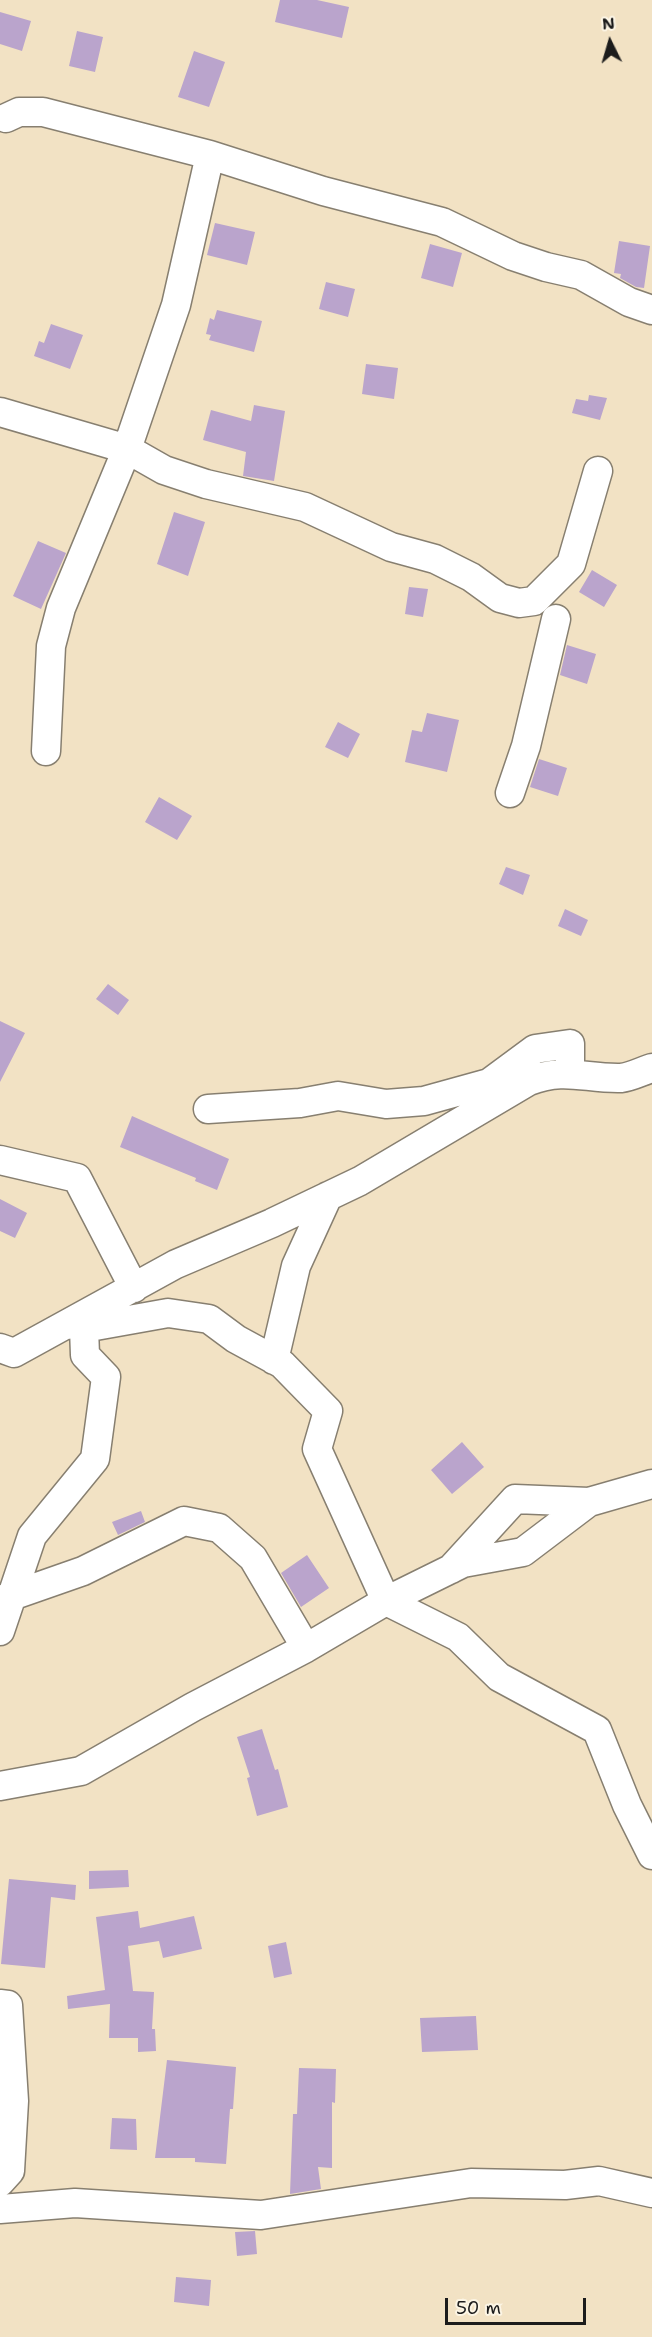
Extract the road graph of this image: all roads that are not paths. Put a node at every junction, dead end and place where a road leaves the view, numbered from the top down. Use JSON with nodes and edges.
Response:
{"nodes":[{"id":1,"x":2,"y":122,"type":"edge"},
{"id":2,"x":210,"y":155,"type":"junction"},
{"id":3,"x":652,"y":309,"type":"edge"},
{"id":4,"x":0,"y":412,"type":"edge"},
{"id":5,"x":127,"y":449,"type":"junction"},
{"id":6,"x":598,"y":471,"type":"dead end"},
{"id":7,"x":562,"y":572,"type":"junction"},
{"id":8,"x":526,"y":602,"type":"junction"},
{"id":9,"x":556,"y":618,"type":"junction"},
{"id":10,"x":46,"y":751,"type":"dead end"},
{"id":11,"x":510,"y":793,"type":"dead end"},
{"id":12,"x":652,"y":1068,"type":"edge"},
{"id":13,"x":570,"y":1073,"type":"junction"},
{"id":14,"x":208,"y":1108,"type":"dead end"},
{"id":15,"x":0,"y":1160,"type":"edge"},
{"id":16,"x":328,"y":1196,"type":"junction"},
{"id":17,"x":134,"y":1288,"type":"junction"},
{"id":18,"x":76,"y":1327,"type":"junction"},
{"id":19,"x":0,"y":1348,"type":"edge"},
{"id":20,"x":274,"y":1360,"type":"junction"},
{"id":21,"x":652,"y":1484,"type":"edge"},
{"id":22,"x":589,"y":1502,"type":"junction"},
{"id":23,"x":452,"y":1569,"type":"junction"},
{"id":24,"x":6,"y":1599,"type":"edge"},
{"id":25,"x":386,"y":1601,"type":"junction"},
{"id":26,"x":0,"y":1631,"type":"edge"},
{"id":27,"x":306,"y":1648,"type":"junction"},
{"id":28,"x":0,"y":1786,"type":"edge"},
{"id":29,"x":652,"y":1855,"type":"edge"},
{"id":30,"x":0,"y":2004,"type":"edge"},
{"id":31,"x":5,"y":2177,"type":"edge"},
{"id":32,"x":652,"y":2193,"type":"edge"},
{"id":33,"x":57,"y":2204,"type":"junction"},
{"id":34,"x":0,"y":2209,"type":"edge"}],
"edges":[{"from":1,"to":2,"type":"street"},
{"from":2,"to":3,"type":"street"},
{"from":2,"to":5,"type":"street"},
{"from":4,"to":5,"type":"street"},
{"from":5,"to":8,"type":"street"},
{"from":5,"to":10,"type":"street"},
{"from":6,"to":7,"type":"street"},
{"from":7,"to":8,"type":"street"},
{"from":7,"to":9,"type":"street"},
{"from":8,"to":9,"type":"street"},
{"from":9,"to":11,"type":"street"},
{"from":12,"to":13,"type":"street"},
{"from":13,"to":14,"type":"street"},
{"from":13,"to":16,"type":"street"},
{"from":15,"to":17,"type":"street"},
{"from":16,"to":17,"type":"street"},
{"from":16,"to":20,"type":"street"},
{"from":17,"to":18,"type":"street"},
{"from":18,"to":19,"type":"street"},
{"from":18,"to":20,"type":"street"},
{"from":18,"to":24,"type":"street"},
{"from":20,"to":25,"type":"street"},
{"from":21,"to":22,"type":"street"},
{"from":22,"to":23,"type":"street"},
{"from":22,"to":23,"type":"street"},
{"from":23,"to":25,"type":"street"},
{"from":24,"to":26,"type":"street"},
{"from":24,"to":27,"type":"street"},
{"from":25,"to":27,"type":"street"},
{"from":25,"to":29,"type":"street"},
{"from":27,"to":28,"type":"street"},
{"from":30,"to":31,"type":"street"},
{"from":31,"to":33,"type":"street"},
{"from":32,"to":33,"type":"street"},
{"from":33,"to":34,"type":"street"}]}
